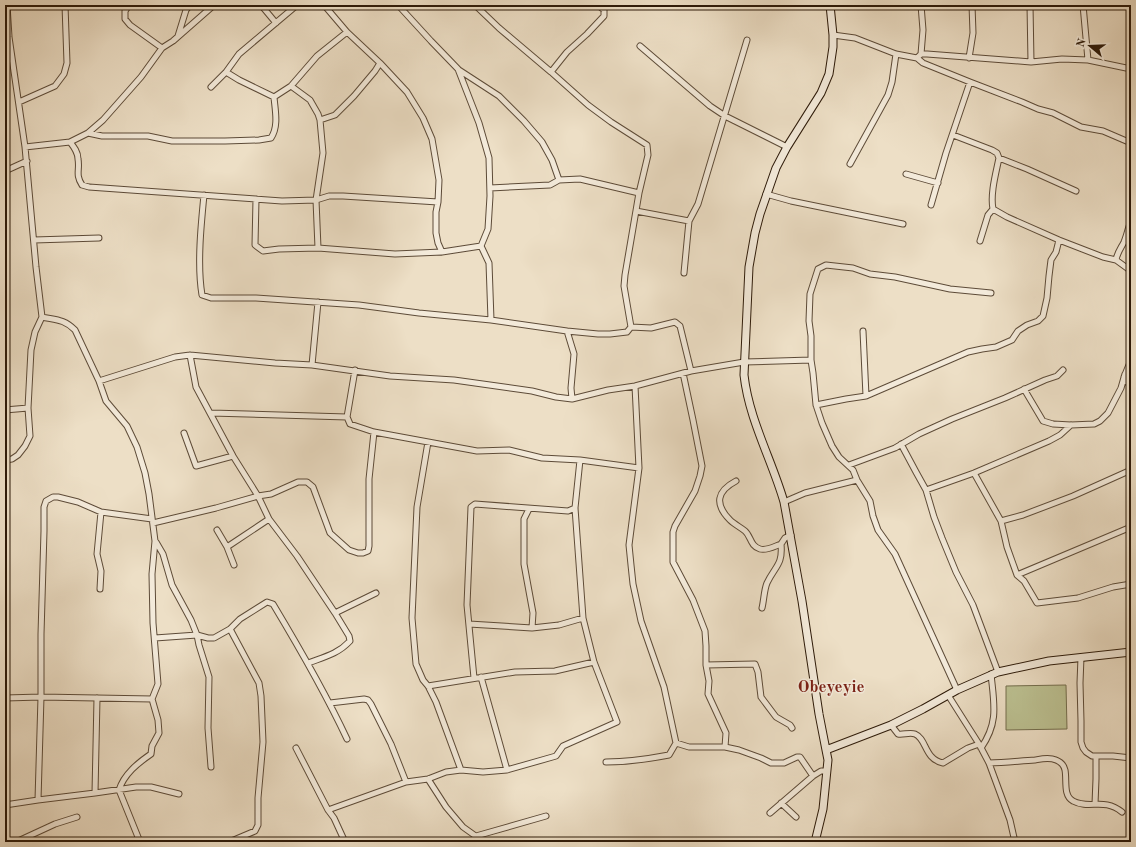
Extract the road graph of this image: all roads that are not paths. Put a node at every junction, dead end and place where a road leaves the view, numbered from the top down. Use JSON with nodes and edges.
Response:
{"nodes":[{"id":1,"x":7,"y":5,"type":"edge"},
{"id":2,"x":65,"y":5,"type":"edge"},
{"id":3,"x":129,"y":5,"type":"edge"},
{"id":4,"x":190,"y":5,"type":"edge"},
{"id":5,"x":214,"y":5,"type":"edge"},
{"id":6,"x":262,"y":5,"type":"edge"},
{"id":7,"x":297,"y":5,"type":"edge"},
{"id":8,"x":324,"y":5,"type":"edge"},
{"id":9,"x":398,"y":5,"type":"edge"},
{"id":10,"x":475,"y":5,"type":"edge"},
{"id":11,"x":598,"y":5,"type":"edge"},
{"id":12,"x":830,"y":5,"type":"edge"},
{"id":13,"x":921,"y":5,"type":"edge"},
{"id":14,"x":972,"y":5,"type":"edge"},
{"id":15,"x":1030,"y":5,"type":"edge"},
{"id":16,"x":1083,"y":5,"type":"edge"},
{"id":17,"x":276,"y":23,"type":"junction"},
{"id":18,"x":347,"y":32,"type":"junction"},
{"id":19,"x":833,"y":35,"type":"junction"},
{"id":20,"x":178,"y":36,"type":"junction"},
{"id":21,"x":747,"y":40,"type":"dead end"},
{"id":22,"x":640,"y":46,"type":"dead end"},
{"id":23,"x":162,"y":48,"type":"junction"},
{"id":24,"x":896,"y":54,"type":"junction"},
{"id":25,"x":919,"y":56,"type":"junction"},
{"id":26,"x":969,"y":58,"type":"junction"},
{"id":27,"x":1088,"y":60,"type":"junction"},
{"id":28,"x":1031,"y":62,"type":"junction"},
{"id":29,"x":380,"y":63,"type":"junction"},
{"id":30,"x":458,"y":69,"type":"junction"},
{"id":31,"x":1131,"y":69,"type":"edge"},
{"id":32,"x":226,"y":72,"type":"junction"},
{"id":33,"x":551,"y":72,"type":"junction"},
{"id":34,"x":970,"y":82,"type":"junction"},
{"id":35,"x":291,"y":86,"type":"junction"},
{"id":36,"x":210,"y":87,"type":"dead end"},
{"id":37,"x":274,"y":97,"type":"junction"},
{"id":38,"x":19,"y":102,"type":"junction"},
{"id":39,"x":725,"y":116,"type":"junction"},
{"id":40,"x":320,"y":120,"type":"junction"},
{"id":41,"x":88,"y":133,"type":"junction"},
{"id":42,"x":953,"y":135,"type":"junction"},
{"id":43,"x":70,"y":142,"type":"junction"},
{"id":44,"x":1131,"y":143,"type":"edge"},
{"id":45,"x":25,"y":147,"type":"junction"},
{"id":46,"x":787,"y":147,"type":"junction"},
{"id":47,"x":999,"y":158,"type":"junction"},
{"id":48,"x":27,"y":161,"type":"junction"},
{"id":49,"x":850,"y":164,"type":"dead end"},
{"id":50,"x":5,"y":171,"type":"edge"},
{"id":51,"x":906,"y":174,"type":"dead end"},
{"id":52,"x":559,"y":180,"type":"junction"},
{"id":53,"x":938,"y":183,"type":"junction"},
{"id":54,"x":490,"y":188,"type":"junction"},
{"id":55,"x":1076,"y":191,"type":"dead end"},
{"id":56,"x":639,"y":193,"type":"junction"},
{"id":57,"x":766,"y":194,"type":"junction"},
{"id":58,"x":204,"y":195,"type":"junction"},
{"id":59,"x":256,"y":199,"type":"junction"},
{"id":60,"x":316,"y":200,"type":"junction"},
{"id":61,"x":438,"y":202,"type":"junction"},
{"id":62,"x":931,"y":205,"type":"dead end"},
{"id":63,"x":993,"y":209,"type":"junction"},
{"id":64,"x":636,"y":211,"type":"junction"},
{"id":65,"x":689,"y":221,"type":"junction"},
{"id":66,"x":1131,"y":221,"type":"edge"},
{"id":67,"x":903,"y":224,"type":"dead end"},
{"id":68,"x":99,"y":238,"type":"dead end"},
{"id":69,"x":34,"y":240,"type":"junction"},
{"id":70,"x":1059,"y":240,"type":"junction"},
{"id":71,"x":980,"y":241,"type":"dead end"},
{"id":72,"x":481,"y":246,"type":"junction"},
{"id":73,"x":318,"y":248,"type":"junction"},
{"id":74,"x":442,"y":252,"type":"junction"},
{"id":75,"x":1116,"y":260,"type":"junction"},
{"id":76,"x":1131,"y":270,"type":"edge"},
{"id":77,"x":684,"y":274,"type":"dead end"},
{"id":78,"x":991,"y":293,"type":"dead end"},
{"id":79,"x":318,"y":302,"type":"junction"},
{"id":80,"x":42,"y":317,"type":"junction"},
{"id":81,"x":491,"y":320,"type":"junction"},
{"id":82,"x":631,"y":327,"type":"junction"},
{"id":83,"x":567,"y":331,"type":"junction"},
{"id":84,"x":863,"y":331,"type":"dead end"},
{"id":85,"x":190,"y":355,"type":"junction"},
{"id":86,"x":811,"y":360,"type":"junction"},
{"id":87,"x":1131,"y":360,"type":"edge"},
{"id":88,"x":744,"y":362,"type":"junction"},
{"id":89,"x":312,"y":364,"type":"junction"},
{"id":90,"x":355,"y":370,"type":"junction"},
{"id":91,"x":1063,"y":370,"type":"dead end"},
{"id":92,"x":691,"y":371,"type":"junction"},
{"id":93,"x":683,"y":373,"type":"junction"},
{"id":94,"x":1125,"y":374,"type":"junction"},
{"id":95,"x":99,"y":381,"type":"junction"},
{"id":96,"x":635,"y":386,"type":"junction"},
{"id":97,"x":1131,"y":386,"type":"edge"},
{"id":98,"x":1024,"y":389,"type":"junction"},
{"id":99,"x":866,"y":396,"type":"junction"},
{"id":100,"x":572,"y":399,"type":"junction"},
{"id":101,"x":816,"y":405,"type":"junction"},
{"id":102,"x":28,"y":408,"type":"junction"},
{"id":103,"x":5,"y":410,"type":"edge"},
{"id":104,"x":211,"y":414,"type":"junction"},
{"id":105,"x":347,"y":417,"type":"junction"},
{"id":106,"x":1071,"y":425,"type":"junction"},
{"id":107,"x":374,"y":432,"type":"junction"},
{"id":108,"x":184,"y":433,"type":"dead end"},
{"id":109,"x":428,"y":442,"type":"junction"},
{"id":110,"x":901,"y":444,"type":"junction"},
{"id":111,"x":233,"y":456,"type":"junction"},
{"id":112,"x":5,"y":460,"type":"edge"},
{"id":113,"x":580,"y":460,"type":"junction"},
{"id":114,"x":848,"y":465,"type":"junction"},
{"id":115,"x":640,"y":468,"type":"junction"},
{"id":116,"x":1131,"y":470,"type":"edge"},
{"id":117,"x":974,"y":473,"type":"junction"},
{"id":118,"x":857,"y":480,"type":"junction"},
{"id":119,"x":736,"y":481,"type":"dead end"},
{"id":120,"x":926,"y":490,"type":"junction"},
{"id":121,"x":258,"y":496,"type":"junction"},
{"id":122,"x":784,"y":502,"type":"junction"},
{"id":123,"x":575,"y":508,"type":"junction"},
{"id":124,"x":529,"y":509,"type":"junction"},
{"id":125,"x":101,"y":512,"type":"junction"},
{"id":126,"x":269,"y":519,"type":"junction"},
{"id":127,"x":153,"y":521,"type":"junction"},
{"id":128,"x":1001,"y":521,"type":"junction"},
{"id":129,"x":1131,"y":527,"type":"edge"},
{"id":130,"x":217,"y":530,"type":"dead end"},
{"id":131,"x":791,"y":535,"type":"junction"},
{"id":132,"x":155,"y":541,"type":"junction"},
{"id":133,"x":781,"y":544,"type":"junction"},
{"id":134,"x":227,"y":547,"type":"junction"},
{"id":135,"x":234,"y":565,"type":"dead end"},
{"id":136,"x":1017,"y":575,"type":"junction"},
{"id":137,"x":1131,"y":584,"type":"edge"},
{"id":138,"x":100,"y":589,"type":"dead end"},
{"id":139,"x":376,"y":593,"type":"dead end"},
{"id":140,"x":762,"y":608,"type":"dead end"},
{"id":141,"x":335,"y":613,"type":"junction"},
{"id":142,"x":584,"y":618,"type":"junction"},
{"id":143,"x":469,"y":624,"type":"junction"},
{"id":144,"x":230,"y":628,"type":"junction"},
{"id":145,"x":532,"y":628,"type":"junction"},
{"id":146,"x":197,"y":635,"type":"junction"},
{"id":147,"x":154,"y":638,"type":"junction"},
{"id":148,"x":1131,"y":652,"type":"edge"},
{"id":149,"x":1081,"y":657,"type":"junction"},
{"id":150,"x":594,"y":662,"type":"junction"},
{"id":151,"x":308,"y":663,"type":"junction"},
{"id":152,"x":706,"y":665,"type":"junction"},
{"id":153,"x":994,"y":673,"type":"junction"},
{"id":154,"x":481,"y":677,"type":"junction"},
{"id":155,"x":474,"y":678,"type":"junction"},
{"id":156,"x":428,"y":686,"type":"junction"},
{"id":157,"x":957,"y":690,"type":"junction"},
{"id":158,"x":948,"y":695,"type":"junction"},
{"id":159,"x":5,"y":698,"type":"edge"},
{"id":160,"x":41,"y":698,"type":"junction"},
{"id":161,"x":97,"y":698,"type":"junction"},
{"id":162,"x":152,"y":699,"type":"junction"},
{"id":163,"x":330,"y":703,"type":"junction"},
{"id":164,"x":891,"y":725,"type":"junction"},
{"id":165,"x":792,"y":728,"type":"dead end"},
{"id":166,"x":347,"y":739,"type":"dead end"},
{"id":167,"x":676,"y":742,"type":"junction"},
{"id":168,"x":980,"y":746,"type":"junction"},
{"id":169,"x":725,"y":747,"type":"junction"},
{"id":170,"x":296,"y":748,"type":"dead end"},
{"id":171,"x":826,"y":750,"type":"junction"},
{"id":172,"x":1096,"y":757,"type":"junction"},
{"id":173,"x":1131,"y":758,"type":"edge"},
{"id":174,"x":606,"y":762,"type":"dead end"},
{"id":175,"x":989,"y":763,"type":"junction"},
{"id":176,"x":211,"y":767,"type":"dead end"},
{"id":177,"x":461,"y":770,"type":"junction"},
{"id":178,"x":507,"y":770,"type":"junction"},
{"id":179,"x":827,"y":771,"type":"junction"},
{"id":180,"x":813,"y":776,"type":"junction"},
{"id":181,"x":428,"y":779,"type":"junction"},
{"id":182,"x":406,"y":782,"type":"junction"},
{"id":183,"x":119,"y":790,"type":"junction"},
{"id":184,"x":95,"y":793,"type":"junction"},
{"id":185,"x":179,"y":794,"type":"dead end"},
{"id":186,"x":38,"y":800,"type":"junction"},
{"id":187,"x":781,"y":803,"type":"junction"},
{"id":188,"x":1095,"y":804,"type":"junction"},
{"id":189,"x":5,"y":805,"type":"edge"},
{"id":190,"x":328,"y":810,"type":"junction"},
{"id":191,"x":1122,"y":812,"type":"dead end"},
{"id":192,"x":770,"y":813,"type":"dead end"},
{"id":193,"x":546,"y":816,"type":"dead end"},
{"id":194,"x":77,"y":817,"type":"dead end"},
{"id":195,"x":796,"y":817,"type":"dead end"},
{"id":196,"x":476,"y":836,"type":"junction"},
{"id":197,"x":16,"y":842,"type":"edge"},
{"id":198,"x":140,"y":842,"type":"edge"},
{"id":199,"x":229,"y":842,"type":"edge"},
{"id":200,"x":345,"y":842,"type":"edge"},
{"id":201,"x":484,"y":842,"type":"edge"},
{"id":202,"x":816,"y":842,"type":"edge"},
{"id":203,"x":1015,"y":842,"type":"edge"}],
"edges":[{"from":1,"to":38,"type":"street"},
{"from":2,"to":38,"type":"street"},
{"from":3,"to":23,"type":"street"},
{"from":4,"to":20,"type":"street"},
{"from":5,"to":20,"type":"street"},
{"from":6,"to":17,"type":"street"},
{"from":7,"to":17,"type":"street"},
{"from":8,"to":18,"type":"street"},
{"from":9,"to":30,"type":"street"},
{"from":10,"to":33,"type":"street"},
{"from":11,"to":33,"type":"street"},
{"from":12,"to":19,"type":"main road"},
{"from":13,"to":25,"type":"street"},
{"from":14,"to":26,"type":"street"},
{"from":15,"to":28,"type":"street"},
{"from":16,"to":27,"type":"street"},
{"from":17,"to":32,"type":"street"},
{"from":18,"to":29,"type":"street"},
{"from":18,"to":35,"type":"street"},
{"from":19,"to":24,"type":"street"},
{"from":19,"to":46,"type":"main road"},
{"from":20,"to":23,"type":"street"},
{"from":21,"to":39,"type":"street"},
{"from":22,"to":39,"type":"street"},
{"from":23,"to":41,"type":"street"},
{"from":24,"to":25,"type":"street"},
{"from":24,"to":49,"type":"street"},
{"from":25,"to":26,"type":"street"},
{"from":25,"to":34,"type":"street"},
{"from":26,"to":28,"type":"street"},
{"from":27,"to":28,"type":"street"},
{"from":27,"to":31,"type":"street"},
{"from":29,"to":40,"type":"street"},
{"from":29,"to":61,"type":"street"},
{"from":30,"to":52,"type":"street"},
{"from":30,"to":54,"type":"street"},
{"from":32,"to":36,"type":"street"},
{"from":32,"to":37,"type":"street"},
{"from":33,"to":56,"type":"street"},
{"from":34,"to":42,"type":"street"},
{"from":34,"to":44,"type":"street"},
{"from":35,"to":37,"type":"street"},
{"from":35,"to":40,"type":"street"},
{"from":37,"to":41,"type":"street"},
{"from":38,"to":45,"type":"street"},
{"from":39,"to":46,"type":"street"},
{"from":39,"to":65,"type":"street"},
{"from":40,"to":60,"type":"street"},
{"from":41,"to":43,"type":"street"},
{"from":42,"to":47,"type":"street"},
{"from":42,"to":53,"type":"street"},
{"from":43,"to":45,"type":"street"},
{"from":43,"to":58,"type":"street"},
{"from":45,"to":48,"type":"street"},
{"from":46,"to":57,"type":"main road"},
{"from":47,"to":55,"type":"street"},
{"from":47,"to":63,"type":"street"},
{"from":48,"to":50,"type":"street"},
{"from":48,"to":69,"type":"street"},
{"from":51,"to":53,"type":"street"},
{"from":52,"to":54,"type":"street"},
{"from":52,"to":56,"type":"street"},
{"from":53,"to":62,"type":"street"},
{"from":54,"to":72,"type":"street"},
{"from":56,"to":64,"type":"street"},
{"from":57,"to":67,"type":"street"},
{"from":57,"to":88,"type":"main road"},
{"from":58,"to":59,"type":"street"},
{"from":58,"to":79,"type":"street"},
{"from":59,"to":60,"type":"street"},
{"from":59,"to":73,"type":"street"},
{"from":60,"to":61,"type":"street"},
{"from":60,"to":73,"type":"street"},
{"from":61,"to":74,"type":"street"},
{"from":63,"to":70,"type":"street"},
{"from":63,"to":71,"type":"street"},
{"from":64,"to":65,"type":"street"},
{"from":64,"to":82,"type":"street"},
{"from":65,"to":77,"type":"street"},
{"from":66,"to":75,"type":"street"},
{"from":68,"to":69,"type":"street"},
{"from":69,"to":80,"type":"street"},
{"from":70,"to":75,"type":"street"},
{"from":70,"to":99,"type":"street"},
{"from":72,"to":74,"type":"street"},
{"from":72,"to":81,"type":"street"},
{"from":73,"to":74,"type":"street"},
{"from":75,"to":76,"type":"street"},
{"from":78,"to":86,"type":"street"},
{"from":79,"to":81,"type":"street"},
{"from":79,"to":89,"type":"street"},
{"from":80,"to":95,"type":"street"},
{"from":80,"to":102,"type":"street"},
{"from":81,"to":83,"type":"street"},
{"from":82,"to":83,"type":"street"},
{"from":82,"to":92,"type":"street"},
{"from":83,"to":100,"type":"street"},
{"from":84,"to":99,"type":"street"},
{"from":85,"to":89,"type":"street"},
{"from":85,"to":95,"type":"street"},
{"from":85,"to":104,"type":"street"},
{"from":86,"to":88,"type":"street"},
{"from":86,"to":101,"type":"street"},
{"from":87,"to":94,"type":"street"},
{"from":88,"to":92,"type":"street"},
{"from":88,"to":122,"type":"main road"},
{"from":89,"to":90,"type":"street"},
{"from":90,"to":100,"type":"street"},
{"from":90,"to":105,"type":"street"},
{"from":91,"to":98,"type":"street"},
{"from":92,"to":93,"type":"street"},
{"from":93,"to":96,"type":"street"},
{"from":93,"to":152,"type":"street"},
{"from":94,"to":97,"type":"street"},
{"from":94,"to":106,"type":"street"},
{"from":95,"to":127,"type":"street"},
{"from":96,"to":100,"type":"street"},
{"from":96,"to":115,"type":"street"},
{"from":98,"to":106,"type":"street"},
{"from":98,"to":110,"type":"street"},
{"from":99,"to":101,"type":"street"},
{"from":101,"to":114,"type":"street"},
{"from":102,"to":103,"type":"street"},
{"from":102,"to":112,"type":"street"},
{"from":104,"to":105,"type":"street"},
{"from":104,"to":111,"type":"street"},
{"from":105,"to":107,"type":"street"},
{"from":106,"to":117,"type":"street"},
{"from":107,"to":109,"type":"street"},
{"from":107,"to":121,"type":"street"},
{"from":108,"to":111,"type":"street"},
{"from":109,"to":113,"type":"street"},
{"from":109,"to":156,"type":"street"},
{"from":110,"to":114,"type":"street"},
{"from":110,"to":120,"type":"street"},
{"from":111,"to":121,"type":"street"},
{"from":113,"to":115,"type":"street"},
{"from":113,"to":123,"type":"street"},
{"from":114,"to":118,"type":"street"},
{"from":115,"to":167,"type":"street"},
{"from":116,"to":128,"type":"street"},
{"from":117,"to":120,"type":"street"},
{"from":117,"to":128,"type":"street"},
{"from":118,"to":122,"type":"street"},
{"from":118,"to":157,"type":"street"},
{"from":119,"to":133,"type":"street"},
{"from":120,"to":153,"type":"street"},
{"from":121,"to":126,"type":"street"},
{"from":121,"to":127,"type":"street"},
{"from":122,"to":131,"type":"main road"},
{"from":123,"to":124,"type":"street"},
{"from":123,"to":142,"type":"street"},
{"from":124,"to":143,"type":"street"},
{"from":124,"to":145,"type":"street"},
{"from":125,"to":127,"type":"street"},
{"from":125,"to":138,"type":"street"},
{"from":125,"to":160,"type":"street"},
{"from":126,"to":134,"type":"street"},
{"from":126,"to":141,"type":"street"},
{"from":127,"to":132,"type":"street"},
{"from":128,"to":136,"type":"street"},
{"from":129,"to":136,"type":"street"},
{"from":130,"to":134,"type":"street"},
{"from":131,"to":133,"type":"street"},
{"from":131,"to":171,"type":"main road"},
{"from":132,"to":146,"type":"street"},
{"from":132,"to":147,"type":"street"},
{"from":133,"to":140,"type":"street"},
{"from":134,"to":135,"type":"street"},
{"from":136,"to":137,"type":"street"},
{"from":139,"to":141,"type":"street"},
{"from":141,"to":151,"type":"street"},
{"from":142,"to":145,"type":"street"},
{"from":142,"to":150,"type":"street"},
{"from":143,"to":145,"type":"street"},
{"from":143,"to":155,"type":"street"},
{"from":144,"to":146,"type":"street"},
{"from":144,"to":151,"type":"street"},
{"from":144,"to":199,"type":"street"},
{"from":146,"to":147,"type":"street"},
{"from":146,"to":176,"type":"street"},
{"from":147,"to":162,"type":"street"},
{"from":148,"to":149,"type":"main road"},
{"from":149,"to":153,"type":"main road"},
{"from":149,"to":172,"type":"street"},
{"from":150,"to":154,"type":"street"},
{"from":150,"to":178,"type":"street"},
{"from":151,"to":163,"type":"street"},
{"from":152,"to":165,"type":"street"},
{"from":152,"to":169,"type":"street"},
{"from":153,"to":157,"type":"main road"},
{"from":153,"to":168,"type":"street"},
{"from":154,"to":155,"type":"street"},
{"from":154,"to":178,"type":"street"},
{"from":155,"to":156,"type":"street"},
{"from":156,"to":177,"type":"street"},
{"from":157,"to":158,"type":"main road"},
{"from":158,"to":164,"type":"main road"},
{"from":158,"to":168,"type":"street"},
{"from":159,"to":160,"type":"street"},
{"from":160,"to":161,"type":"street"},
{"from":160,"to":186,"type":"street"},
{"from":161,"to":162,"type":"street"},
{"from":161,"to":184,"type":"street"},
{"from":162,"to":183,"type":"street"},
{"from":163,"to":166,"type":"street"},
{"from":163,"to":182,"type":"street"},
{"from":164,"to":168,"type":"street"},
{"from":164,"to":171,"type":"main road"},
{"from":167,"to":169,"type":"street"},
{"from":167,"to":174,"type":"street"},
{"from":168,"to":175,"type":"street"},
{"from":169,"to":180,"type":"street"},
{"from":170,"to":190,"type":"street"},
{"from":171,"to":179,"type":"main road"},
{"from":172,"to":173,"type":"street"},
{"from":172,"to":188,"type":"street"},
{"from":175,"to":188,"type":"street"},
{"from":175,"to":203,"type":"street"},
{"from":177,"to":178,"type":"street"},
{"from":177,"to":181,"type":"street"},
{"from":179,"to":180,"type":"street"},
{"from":179,"to":202,"type":"main road"},
{"from":180,"to":187,"type":"street"},
{"from":181,"to":182,"type":"street"},
{"from":181,"to":196,"type":"street"},
{"from":182,"to":190,"type":"street"},
{"from":183,"to":184,"type":"street"},
{"from":183,"to":185,"type":"street"},
{"from":183,"to":198,"type":"street"},
{"from":184,"to":186,"type":"street"},
{"from":186,"to":189,"type":"street"},
{"from":187,"to":192,"type":"street"},
{"from":187,"to":195,"type":"street"},
{"from":188,"to":191,"type":"street"},
{"from":190,"to":200,"type":"street"},
{"from":193,"to":196,"type":"street"},
{"from":194,"to":197,"type":"street"},
{"from":196,"to":201,"type":"street"}]}
